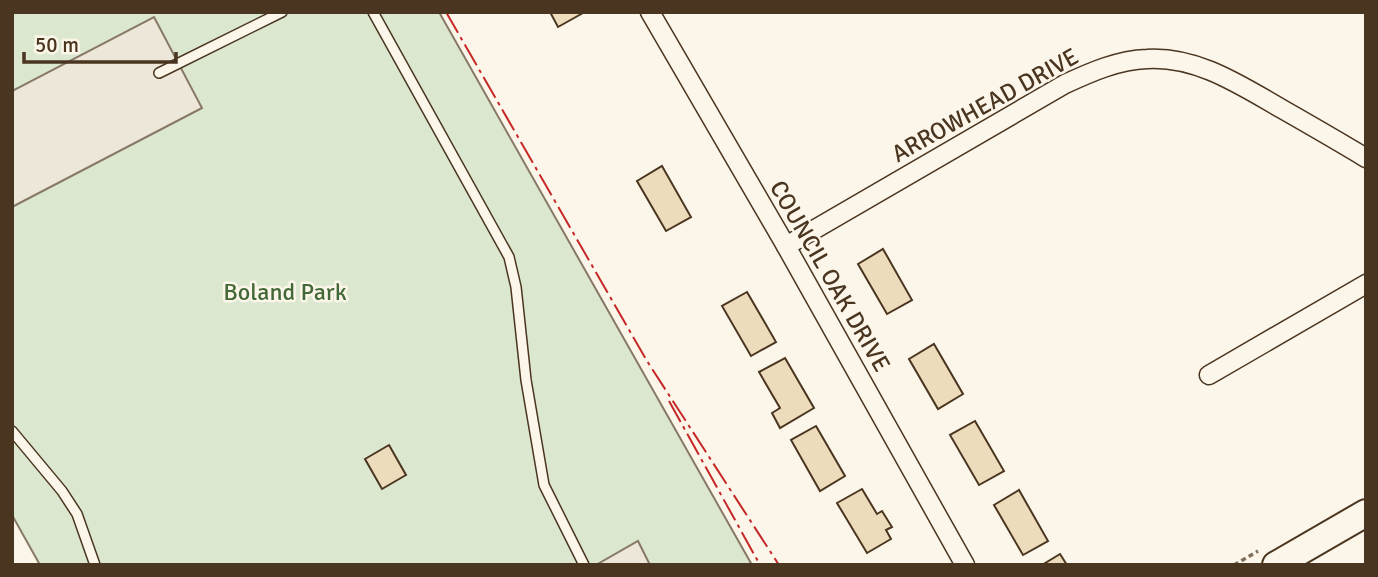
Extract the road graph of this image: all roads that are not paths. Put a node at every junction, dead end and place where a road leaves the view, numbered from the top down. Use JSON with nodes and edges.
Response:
{"nodes":[{"id":1,"x":282,"y":12,"type":"edge"},
{"id":2,"x":373,"y":12,"type":"edge"},
{"id":3,"x":650,"y":12,"type":"edge"},
{"id":4,"x":159,"y":72,"type":"dead end"},
{"id":5,"x":1366,"y":158,"type":"edge"},
{"id":6,"x":786,"y":246,"type":"junction"},
{"id":7,"x":1366,"y":284,"type":"edge"},
{"id":8,"x":1209,"y":375,"type":"dead end"},
{"id":9,"x":12,"y":431,"type":"edge"},
{"id":10,"x":1366,"y":513,"type":"edge"},
{"id":11,"x":95,"y":565,"type":"edge"},
{"id":12,"x":584,"y":565,"type":"edge"},
{"id":13,"x":965,"y":565,"type":"edge"},
{"id":14,"x":1276,"y":565,"type":"edge"}],
"edges":[{"from":1,"to":4,"type":"lane"},
{"from":2,"to":12,"type":"lane"},
{"from":3,"to":6,"type":"street","name":"COUNCIL OAK DRIVE"},
{"from":5,"to":6,"type":"street","name":"ARROWHEAD DRIVE"},
{"from":6,"to":13,"type":"street","name":"COUNCIL OAK DRIVE"},
{"from":7,"to":8,"type":"street"},
{"from":9,"to":11,"type":"lane"},
{"from":10,"to":14,"type":"street"}]}
